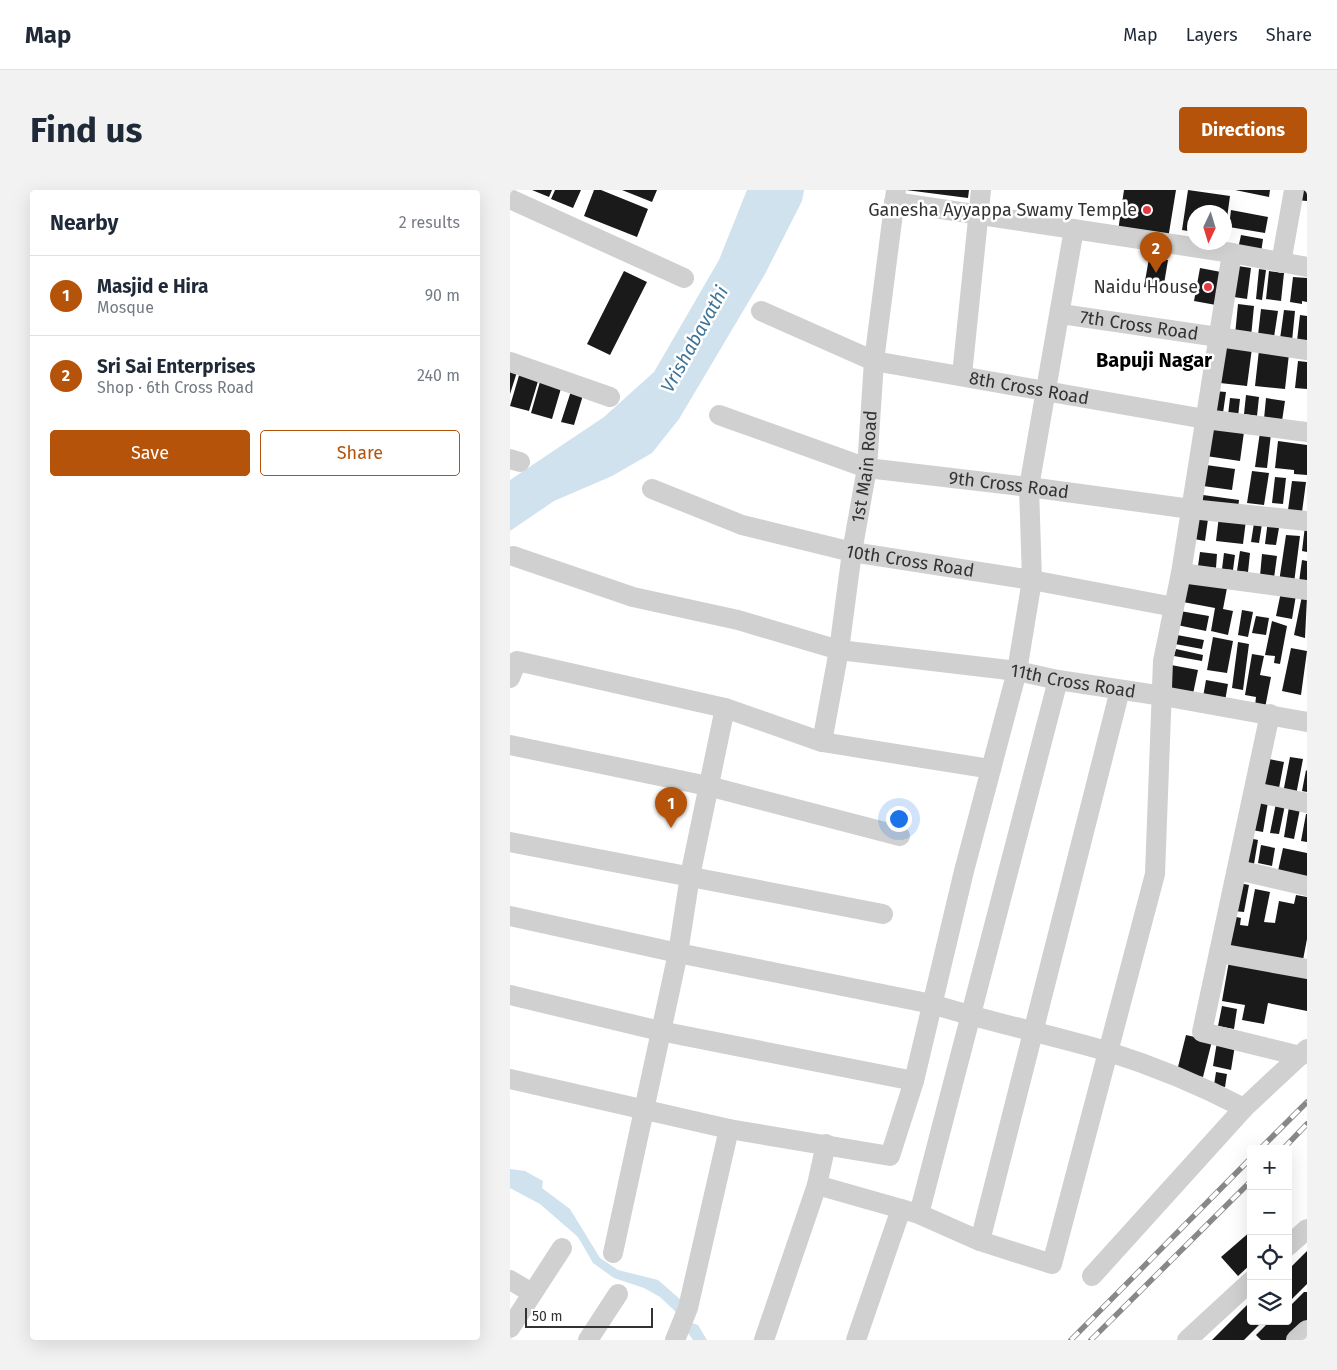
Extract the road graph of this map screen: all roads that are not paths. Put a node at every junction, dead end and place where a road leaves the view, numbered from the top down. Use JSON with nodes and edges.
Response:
{"nodes":[{"id":1,"x":981,"y":190,"type":"edge"},
{"id":2,"x":1294,"y":190,"type":"edge"},
{"id":3,"x":895,"y":196,"type":"edge"},
{"id":4,"x":510,"y":199,"type":"edge"},
{"id":5,"x":977,"y":213,"type":"junction"},
{"id":6,"x":1074,"y":229,"type":"junction"},
{"id":7,"x":1232,"y":253,"type":"junction"},
{"id":8,"x":1281,"y":263,"type":"junction"},
{"id":9,"x":1307,"y":267,"type":"edge"},
{"id":10,"x":684,"y":278,"type":"dead end"},
{"id":11,"x":761,"y":311,"type":"dead end"},
{"id":12,"x":1061,"y":314,"type":"junction"},
{"id":13,"x":1220,"y":337,"type":"junction"},
{"id":14,"x":1307,"y":350,"type":"edge"},
{"id":15,"x":874,"y":361,"type":"junction"},
{"id":16,"x":510,"y":362,"type":"edge"},
{"id":17,"x":962,"y":375,"type":"junction"},
{"id":18,"x":1046,"y":390,"type":"junction"},
{"id":19,"x":610,"y":397,"type":"dead end"},
{"id":20,"x":719,"y":415,"type":"dead end"},
{"id":21,"x":1204,"y":419,"type":"junction"},
{"id":22,"x":1307,"y":432,"type":"edge"},
{"id":23,"x":867,"y":468,"type":"junction"},
{"id":24,"x":1029,"y":486,"type":"junction"},
{"id":25,"x":652,"y":489,"type":"dead end"},
{"id":26,"x":1191,"y":509,"type":"junction"},
{"id":27,"x":1307,"y":521,"type":"edge"},
{"id":28,"x":852,"y":552,"type":"junction"},
{"id":29,"x":513,"y":556,"type":"dead end"},
{"id":30,"x":1181,"y":573,"type":"junction"},
{"id":31,"x":1032,"y":580,"type":"junction"},
{"id":32,"x":1307,"y":590,"type":"edge"},
{"id":33,"x":1174,"y":607,"type":"junction"},
{"id":34,"x":839,"y":650,"type":"junction"},
{"id":35,"x":512,"y":665,"type":"edge"},
{"id":36,"x":1017,"y":671,"type":"junction"},
{"id":37,"x":1058,"y":680,"type":"junction"},
{"id":38,"x":1120,"y":690,"type":"junction"},
{"id":39,"x":1163,"y":696,"type":"junction"},
{"id":40,"x":724,"y":708,"type":"junction"},
{"id":41,"x":1270,"y":714,"type":"junction"},
{"id":42,"x":1307,"y":722,"type":"edge"},
{"id":43,"x":822,"y":742,"type":"junction"},
{"id":44,"x":510,"y":745,"type":"edge"},
{"id":45,"x":991,"y":768,"type":"junction"},
{"id":46,"x":708,"y":786,"type":"junction"},
{"id":47,"x":1254,"y":792,"type":"junction"},
{"id":48,"x":1307,"y":803,"type":"edge"},
{"id":49,"x":900,"y":836,"type":"dead end"},
{"id":50,"x":510,"y":842,"type":"edge"},
{"id":51,"x":1238,"y":870,"type":"junction"},
{"id":52,"x":690,"y":876,"type":"junction"},
{"id":53,"x":1307,"y":886,"type":"edge"},
{"id":54,"x":883,"y":914,"type":"dead end"},
{"id":55,"x":510,"y":916,"type":"edge"},
{"id":56,"x":678,"y":953,"type":"junction"},
{"id":57,"x":1219,"y":953,"type":"junction"},
{"id":58,"x":1307,"y":969,"type":"edge"},
{"id":59,"x":510,"y":995,"type":"edge"},
{"id":60,"x":932,"y":1004,"type":"junction"},
{"id":61,"x":971,"y":1016,"type":"junction"},
{"id":62,"x":660,"y":1031,"type":"junction"},
{"id":63,"x":1033,"y":1031,"type":"junction"},
{"id":64,"x":1108,"y":1052,"type":"junction"},
{"id":65,"x":1304,"y":1052,"type":"edge"},
{"id":66,"x":510,"y":1079,"type":"edge"},
{"id":67,"x":914,"y":1081,"type":"junction"},
{"id":68,"x":1244,"y":1108,"type":"junction"},
{"id":69,"x":644,"y":1111,"type":"junction"},
{"id":70,"x":729,"y":1129,"type":"junction"},
{"id":71,"x":826,"y":1144,"type":"junction"},
{"id":72,"x":817,"y":1186,"type":"junction"},
{"id":73,"x":910,"y":1211,"type":"junction"},
{"id":74,"x":1307,"y":1229,"type":"edge"},
{"id":75,"x":980,"y":1241,"type":"junction"},
{"id":76,"x":1292,"y":1242,"type":"edge"},
{"id":77,"x":562,"y":1248,"type":"dead end"},
{"id":78,"x":613,"y":1254,"type":"dead end"},
{"id":79,"x":1092,"y":1276,"type":"dead end"},
{"id":80,"x":510,"y":1280,"type":"edge"},
{"id":81,"x":1247,"y":1285,"type":"edge"},
{"id":82,"x":532,"y":1293,"type":"junction"},
{"id":83,"x":618,"y":1294,"type":"dead end"},
{"id":84,"x":510,"y":1328,"type":"edge"},
{"id":85,"x":1307,"y":1330,"type":"edge"},
{"id":86,"x":588,"y":1340,"type":"edge"},
{"id":87,"x":675,"y":1340,"type":"edge"},
{"id":88,"x":764,"y":1340,"type":"edge"},
{"id":89,"x":856,"y":1340,"type":"edge"},
{"id":90,"x":1187,"y":1340,"type":"edge"},
{"id":91,"x":1296,"y":1340,"type":"edge"}],
"edges":[{"from":1,"to":5,"type":"street"},
{"from":2,"to":8,"type":"street"},
{"from":3,"to":5,"type":"street"},
{"from":3,"to":15,"type":"street","name":"1st Main Road"},
{"from":4,"to":10,"type":"street"},
{"from":5,"to":6,"type":"street"},
{"from":5,"to":17,"type":"street"},
{"from":6,"to":7,"type":"street"},
{"from":6,"to":12,"type":"street"},
{"from":7,"to":8,"type":"street"},
{"from":7,"to":13,"type":"street"},
{"from":8,"to":9,"type":"street"},
{"from":11,"to":15,"type":"street","name":"8th Cross Road"},
{"from":12,"to":13,"type":"street","name":"7th Cross Road"},
{"from":12,"to":18,"type":"street"},
{"from":13,"to":14,"type":"street","name":"7th Cross Road"},
{"from":13,"to":21,"type":"street"},
{"from":15,"to":17,"type":"street","name":"8th Cross Road"},
{"from":15,"to":23,"type":"street","name":"1st Main Road"},
{"from":16,"to":19,"type":"street"},
{"from":17,"to":18,"type":"street","name":"8th Cross Road"},
{"from":18,"to":21,"type":"street","name":"8th Cross Road"},
{"from":18,"to":24,"type":"street"},
{"from":20,"to":23,"type":"street","name":"9th Cross Road"},
{"from":21,"to":22,"type":"street","name":"8th Cross Road"},
{"from":21,"to":26,"type":"street"},
{"from":23,"to":24,"type":"street","name":"9th Cross Road"},
{"from":23,"to":28,"type":"street","name":"1st Main Road"},
{"from":24,"to":26,"type":"street","name":"9th Cross Road"},
{"from":24,"to":31,"type":"street"},
{"from":25,"to":28,"type":"street","name":"10th Cross Road"},
{"from":26,"to":27,"type":"street","name":"9th Cross Road"},
{"from":26,"to":30,"type":"street"},
{"from":28,"to":31,"type":"street","name":"10th Cross Road"},
{"from":28,"to":34,"type":"street","name":"1st Main Road"},
{"from":29,"to":34,"type":"street","name":"11th Cross Road"},
{"from":30,"to":32,"type":"street"},
{"from":30,"to":33,"type":"street"},
{"from":31,"to":33,"type":"street","name":"10th Cross Road"},
{"from":31,"to":36,"type":"street"},
{"from":33,"to":39,"type":"street"},
{"from":34,"to":36,"type":"street","name":"11th Cross Road"},
{"from":34,"to":43,"type":"street","name":"1st Main Road"},
{"from":35,"to":40,"type":"street"},
{"from":36,"to":37,"type":"street","name":"11th Cross Road"},
{"from":36,"to":45,"type":"street"},
{"from":37,"to":38,"type":"street","name":"11th Cross Road"},
{"from":37,"to":61,"type":"street"},
{"from":38,"to":39,"type":"street","name":"11th Cross Road"},
{"from":38,"to":63,"type":"street"},
{"from":39,"to":41,"type":"street","name":"11th Cross Road"},
{"from":39,"to":64,"type":"street"},
{"from":40,"to":43,"type":"street"},
{"from":40,"to":46,"type":"street"},
{"from":41,"to":42,"type":"street","name":"11th Cross Road"},
{"from":41,"to":47,"type":"street"},
{"from":43,"to":45,"type":"street"},
{"from":44,"to":46,"type":"street"},
{"from":45,"to":60,"type":"street"},
{"from":46,"to":49,"type":"street"},
{"from":46,"to":52,"type":"street"},
{"from":47,"to":48,"type":"street"},
{"from":47,"to":51,"type":"street"},
{"from":50,"to":52,"type":"street"},
{"from":51,"to":53,"type":"street"},
{"from":51,"to":57,"type":"street"},
{"from":52,"to":54,"type":"street"},
{"from":52,"to":56,"type":"street"},
{"from":55,"to":56,"type":"street"},
{"from":56,"to":60,"type":"street"},
{"from":56,"to":62,"type":"street"},
{"from":57,"to":58,"type":"street"},
{"from":57,"to":65,"type":"street"},
{"from":59,"to":62,"type":"street"},
{"from":60,"to":61,"type":"street"},
{"from":60,"to":67,"type":"street"},
{"from":61,"to":63,"type":"street"},
{"from":61,"to":73,"type":"street"},
{"from":62,"to":67,"type":"street"},
{"from":62,"to":69,"type":"street"},
{"from":63,"to":64,"type":"street"},
{"from":63,"to":75,"type":"street"},
{"from":64,"to":68,"type":"street"},
{"from":64,"to":75,"type":"street"},
{"from":65,"to":68,"type":"street"},
{"from":66,"to":69,"type":"street"},
{"from":67,"to":71,"type":"street"},
{"from":68,"to":79,"type":"street"},
{"from":69,"to":70,"type":"street"},
{"from":69,"to":78,"type":"street"},
{"from":70,"to":71,"type":"street"},
{"from":70,"to":87,"type":"street"},
{"from":71,"to":72,"type":"street"},
{"from":72,"to":73,"type":"street"},
{"from":72,"to":88,"type":"street"},
{"from":73,"to":75,"type":"street"},
{"from":73,"to":89,"type":"street"},
{"from":74,"to":76,"type":"street"},
{"from":77,"to":82,"type":"street"},
{"from":80,"to":82,"type":"street"},
{"from":81,"to":90,"type":"street"},
{"from":82,"to":84,"type":"street"},
{"from":83,"to":86,"type":"street"},
{"from":85,"to":91,"type":"street"}]}
